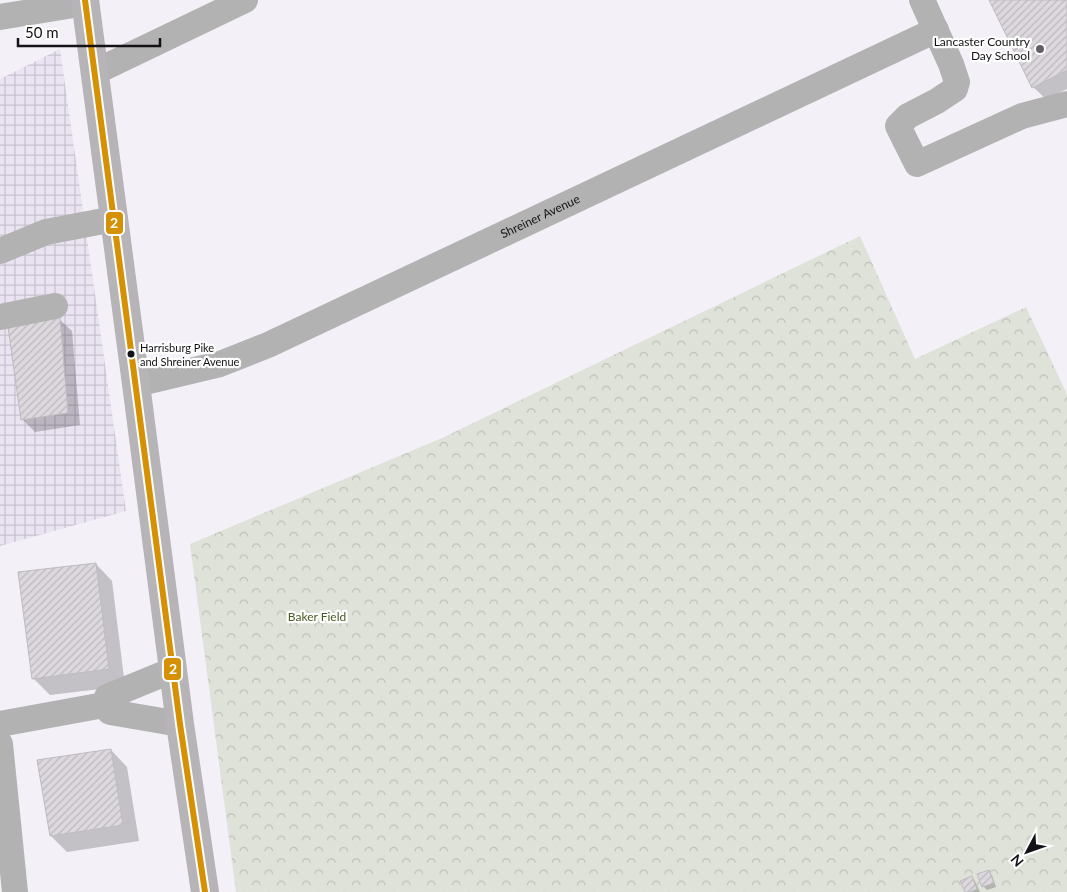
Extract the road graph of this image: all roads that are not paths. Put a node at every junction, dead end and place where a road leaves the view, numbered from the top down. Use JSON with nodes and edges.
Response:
{"nodes":[{"id":1,"x":245,"y":0,"type":"edge"},
{"id":2,"x":922,"y":0,"type":"edge"},
{"id":3,"x":86,"y":2,"type":"edge"},
{"id":4,"x":0,"y":17,"type":"edge"},
{"id":5,"x":936,"y":30,"type":"junction"},
{"id":6,"x":95,"y":72,"type":"junction"},
{"id":7,"x":1067,"y":104,"type":"edge"},
{"id":8,"x":114,"y":219,"type":"junction"},
{"id":9,"x":0,"y":251,"type":"edge"},
{"id":10,"x":55,"y":306,"type":"dead end"},
{"id":11,"x":0,"y":317,"type":"edge"},
{"id":12,"x":136,"y":384,"type":"junction"},
{"id":13,"x":173,"y":670,"type":"junction"},
{"id":14,"x":104,"y":706,"type":"junction"},
{"id":15,"x":0,"y":724,"type":"edge"},
{"id":16,"x":180,"y":724,"type":"junction"},
{"id":17,"x":0,"y":744,"type":"edge"},
{"id":18,"x":16,"y":892,"type":"edge"},
{"id":19,"x":205,"y":892,"type":"edge"}],
"edges":[{"from":1,"to":6,"type":"street"},
{"from":2,"to":5,"type":"street"},
{"from":3,"to":4,"type":"street"},
{"from":3,"to":6,"type":"main road"},
{"from":5,"to":7,"type":"street"},
{"from":5,"to":12,"type":"street","name":"Shreiner Avenue"},
{"from":6,"to":8,"type":"main road"},
{"from":8,"to":9,"type":"street"},
{"from":8,"to":12,"type":"main road"},
{"from":10,"to":11,"type":"street"},
{"from":12,"to":13,"type":"main road"},
{"from":13,"to":14,"type":"street"},
{"from":13,"to":16,"type":"main road"},
{"from":14,"to":15,"type":"street"},
{"from":14,"to":16,"type":"street"},
{"from":16,"to":19,"type":"main road"},
{"from":17,"to":18,"type":"street"}]}
